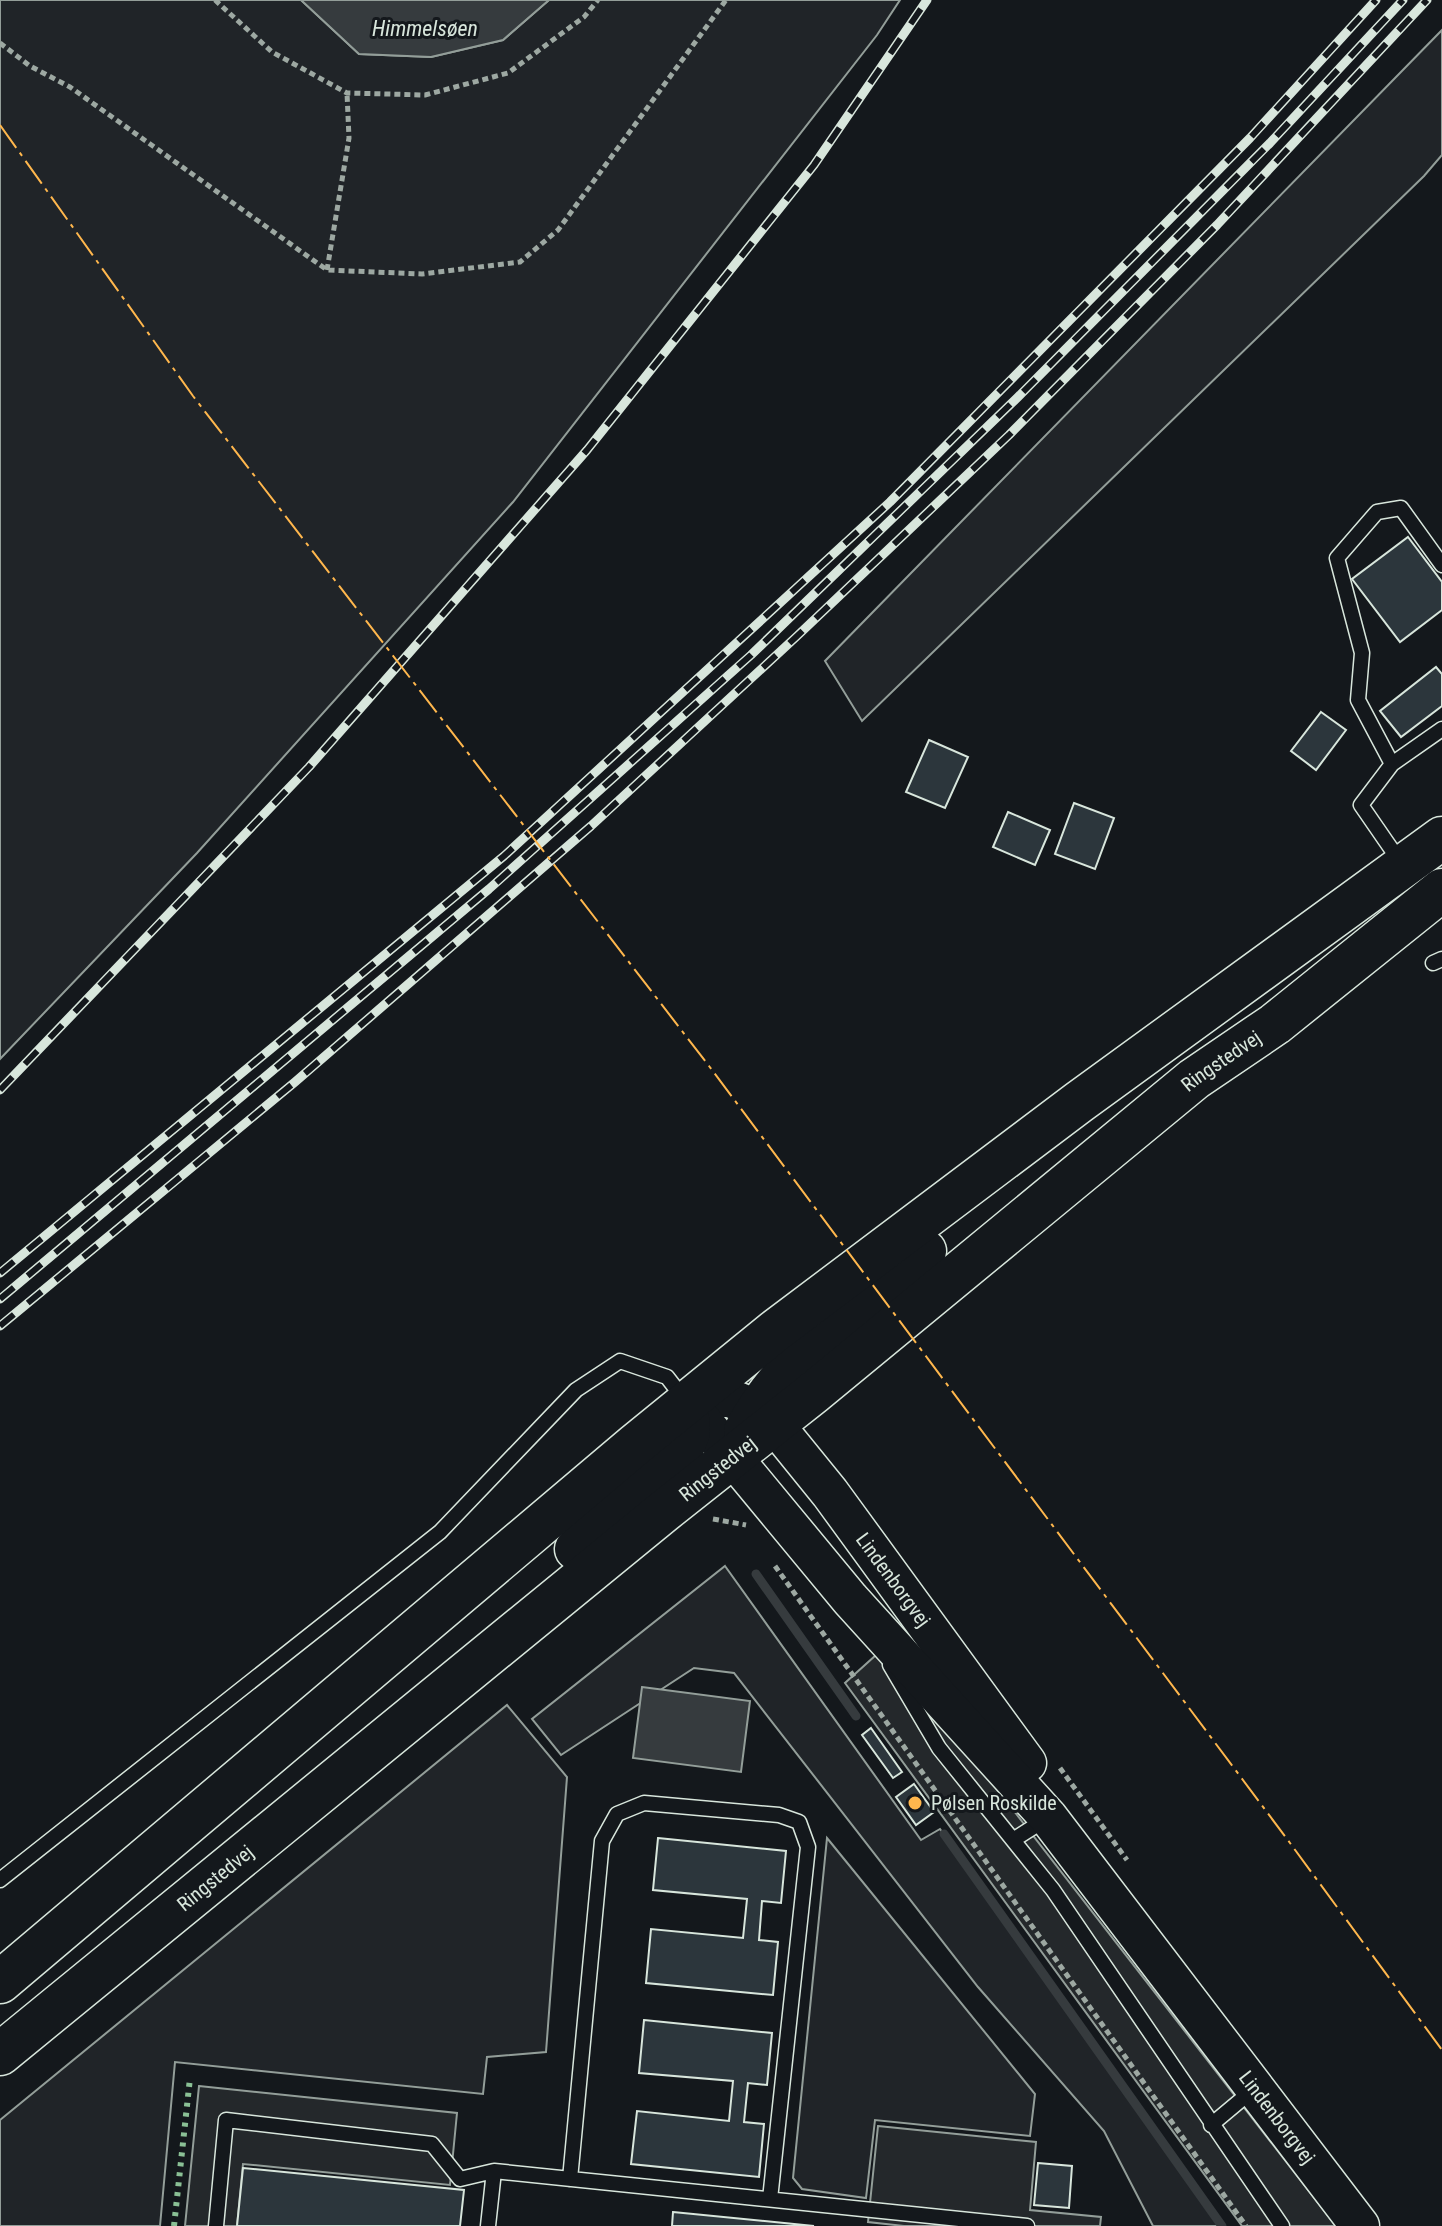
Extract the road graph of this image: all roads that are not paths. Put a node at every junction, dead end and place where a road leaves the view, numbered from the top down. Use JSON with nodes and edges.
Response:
{"nodes":[{"id":1,"x":1442,"y":565,"type":"edge"},
{"id":2,"x":1442,"y":729,"type":"edge"},
{"id":3,"x":1392,"y":764,"type":"junction"},
{"id":4,"x":1442,"y":838,"type":"edge"},
{"id":5,"x":1404,"y":867,"type":"junction"},
{"id":6,"x":1442,"y":890,"type":"edge"},
{"id":7,"x":1079,"y":1102,"type":"junction"},
{"id":8,"x":690,"y":1400,"type":"junction"},
{"id":9,"x":765,"y":1417,"type":"junction"},
{"id":10,"x":731,"y":1457,"type":"junction"},
{"id":11,"x":850,"y":1599,"type":"junction"},
{"id":12,"x":414,"y":1716,"type":"junction"},
{"id":13,"x":1048,"y":1817,"type":"junction"},
{"id":14,"x":1013,"y":1840,"type":"junction"},
{"id":15,"x":0,"y":1880,"type":"edge"},
{"id":16,"x":0,"y":1982,"type":"edge"},
{"id":17,"x":0,"y":2054,"type":"edge"},
{"id":18,"x":1255,"y":2088,"type":"junction"},
{"id":19,"x":1211,"y":2125,"type":"junction"},
{"id":20,"x":494,"y":2171,"type":"junction"},
{"id":21,"x":570,"y":2179,"type":"junction"},
{"id":22,"x":770,"y":2199,"type":"junction"},
{"id":23,"x":216,"y":2226,"type":"edge"},
{"id":24,"x":488,"y":2226,"type":"edge"},
{"id":25,"x":1027,"y":2226,"type":"edge"},
{"id":26,"x":1282,"y":2226,"type":"edge"},
{"id":27,"x":1360,"y":2226,"type":"edge"}],
"edges":[{"from":1,"to":3,"type":"lane"},
{"from":2,"to":3,"type":"lane"},
{"from":3,"to":5,"type":"lane"},
{"from":4,"to":5,"type":"main road"},
{"from":5,"to":7,"type":"main road"},
{"from":6,"to":9,"type":"main road","name":"Ringstedvej"},
{"from":7,"to":8,"type":"main road"},
{"from":7,"to":9,"type":"main road"},
{"from":8,"to":9,"type":"main road"},
{"from":8,"to":10,"type":"main road","name":"Lindenborgvej"},
{"from":8,"to":12,"type":"main road"},
{"from":8,"to":15,"type":"lane"},
{"from":8,"to":16,"type":"main road"},
{"from":9,"to":10,"type":"main road"},
{"from":9,"to":13,"type":"main road","name":"Lindenborgvej"},
{"from":10,"to":11,"type":"main road","name":"Lindenborgvej"},
{"from":10,"to":12,"type":"main road","name":"Ringstedvej"},
{"from":11,"to":13,"type":"main road","name":"Lindenborgvej"},
{"from":11,"to":14,"type":"lane"},
{"from":12,"to":17,"type":"main road","name":"Ringstedvej"},
{"from":13,"to":14,"type":"lane"},
{"from":13,"to":18,"type":"main road","name":"Lindenborgvej"},
{"from":14,"to":19,"type":"lane"},
{"from":18,"to":19,"type":"lane"},
{"from":18,"to":27,"type":"main road","name":"Lindenborgvej"},
{"from":19,"to":26,"type":"lane"},
{"from":20,"to":21,"type":"lane"},
{"from":20,"to":23,"type":"lane"},
{"from":20,"to":24,"type":"lane"},
{"from":21,"to":22,"type":"lane"},
{"from":21,"to":22,"type":"lane"},
{"from":22,"to":25,"type":"lane"}]}
